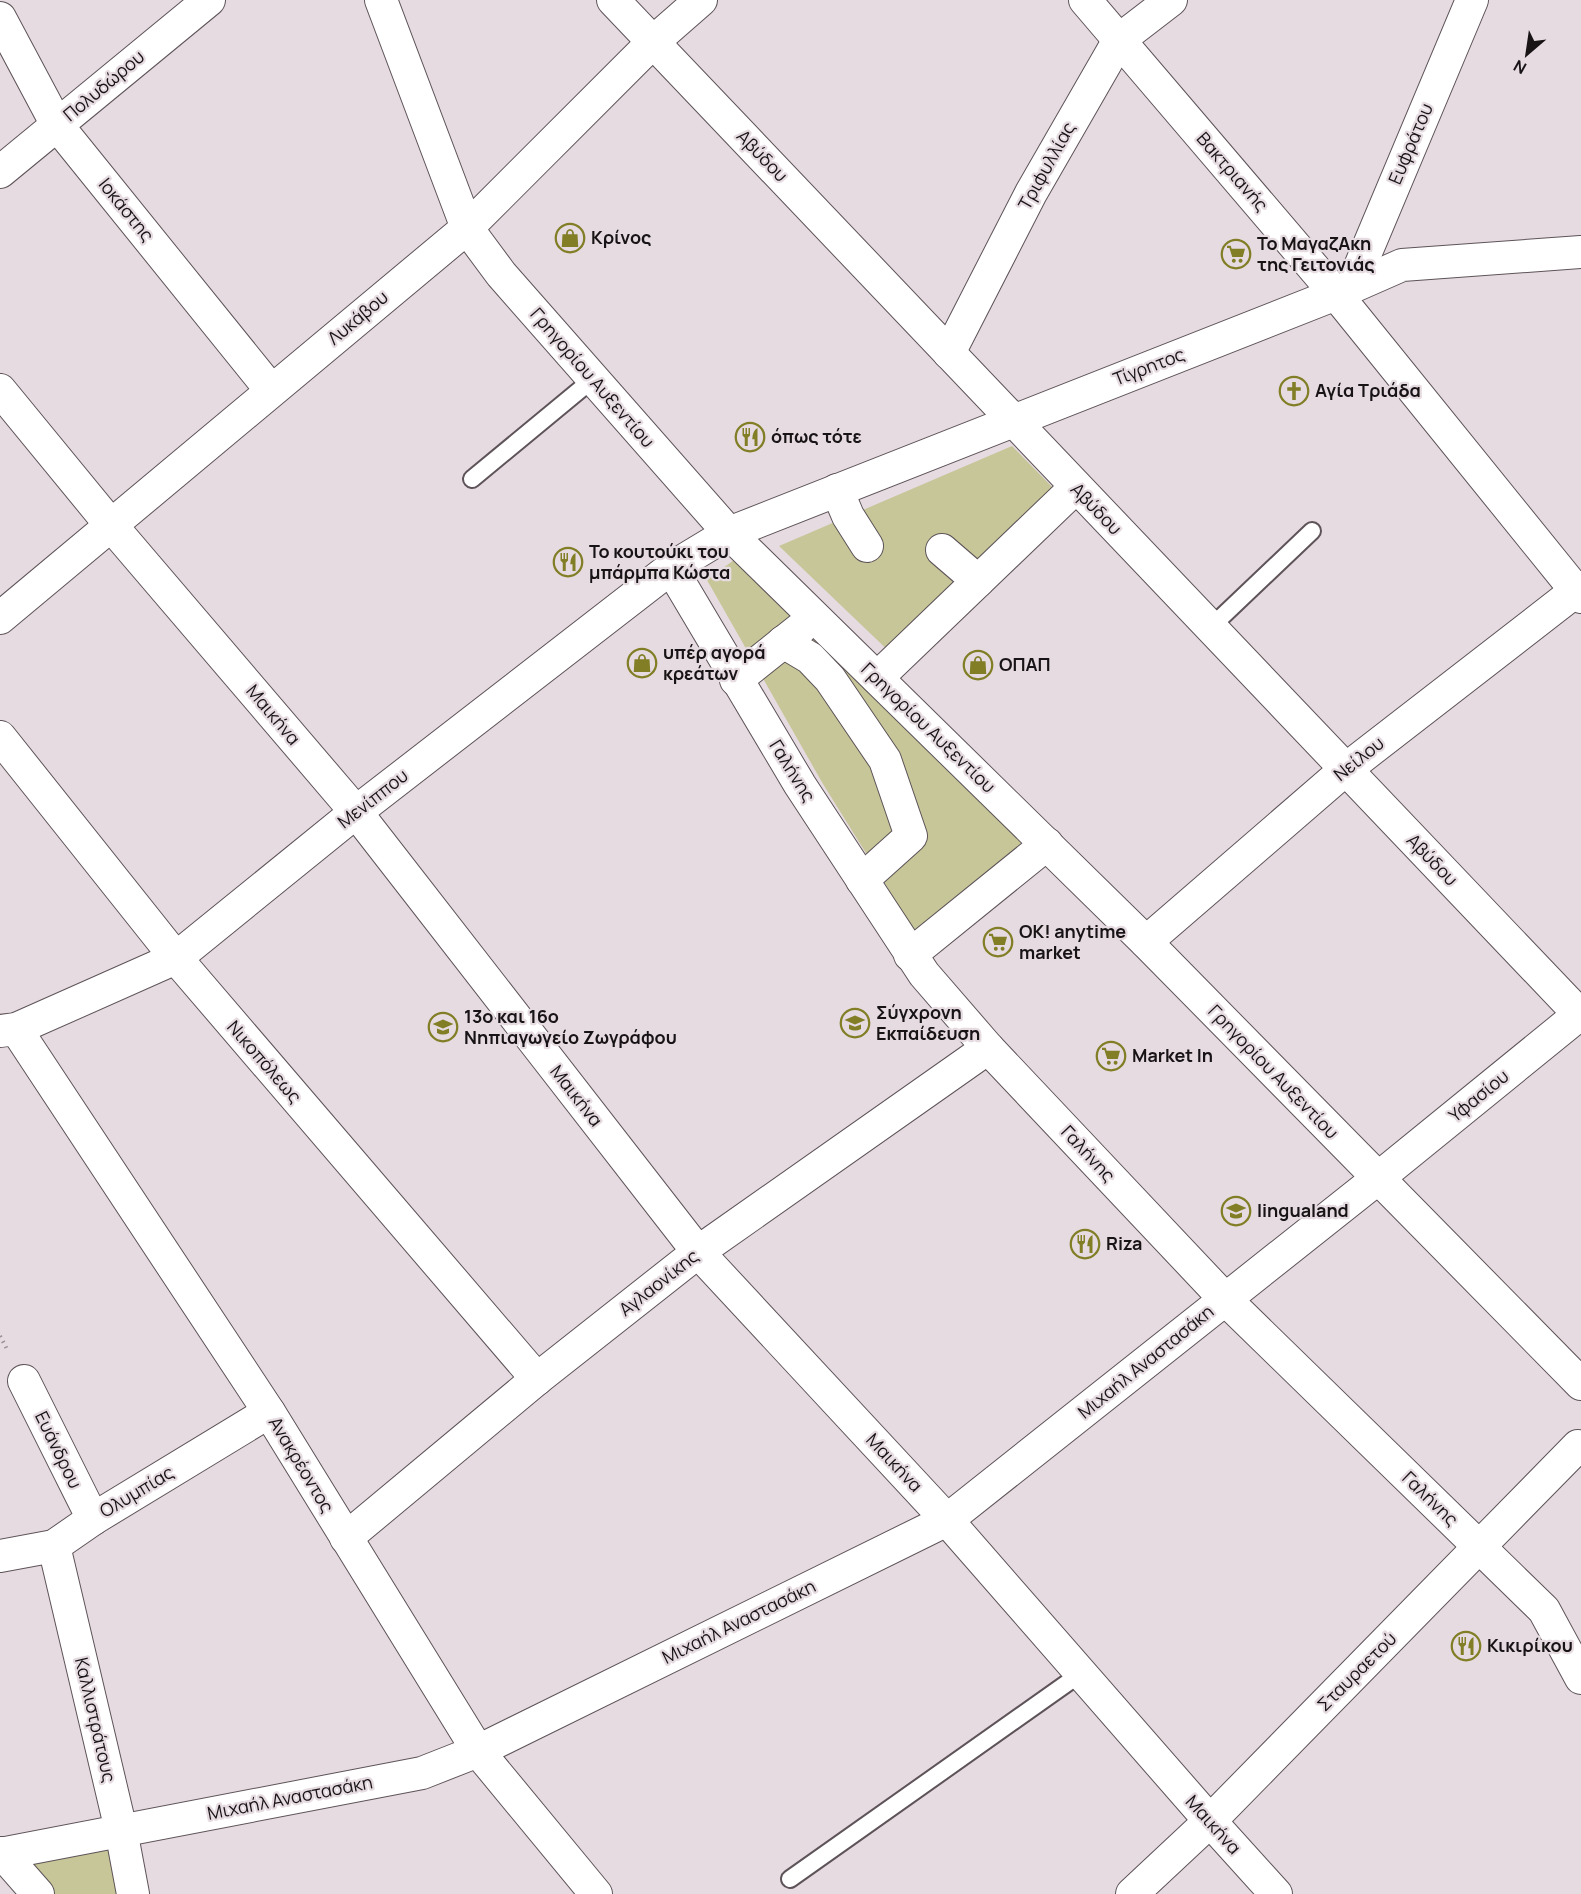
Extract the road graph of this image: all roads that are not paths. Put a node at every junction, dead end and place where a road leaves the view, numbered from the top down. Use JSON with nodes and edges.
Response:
{"nodes":[{"id":1,"x":209,"y":0,"type":"edge"},
{"id":2,"x":381,"y":0,"type":"edge"},
{"id":3,"x":613,"y":0,"type":"edge"},
{"id":4,"x":701,"y":0,"type":"edge"},
{"id":5,"x":1085,"y":0,"type":"edge"},
{"id":6,"x":1171,"y":0,"type":"edge"},
{"id":7,"x":1472,"y":0,"type":"edge"},
{"id":8,"x":0,"y":18,"type":"edge"},
{"id":9,"x":1119,"y":40,"type":"junction"},
{"id":10,"x":653,"y":42,"type":"junction"},
{"id":11,"x":57,"y":126,"type":"junction"},
{"id":12,"x":0,"y":172,"type":"edge"},
{"id":13,"x":466,"y":228,"type":"junction"},
{"id":14,"x":1581,"y":252,"type":"edge"},
{"id":15,"x":1344,"y":291,"type":"junction"},
{"id":16,"x":949,"y":353,"type":"junction"},
{"id":17,"x":593,"y":379,"type":"junction"},
{"id":18,"x":0,"y":390,"type":"edge"},
{"id":19,"x":271,"y":390,"type":"junction"},
{"id":20,"x":1012,"y":421,"type":"junction"},
{"id":21,"x":472,"y":479,"type":"dead end"},
{"id":22,"x":1076,"y":487,"type":"junction"},
{"id":23,"x":837,"y":490,"type":"junction"},
{"id":24,"x":111,"y":524,"type":"junction"},
{"id":25,"x":1312,"y":531,"type":"dead end"},
{"id":26,"x":729,"y":533,"type":"junction"},
{"id":27,"x":867,"y":546,"type":"dead end"},
{"id":28,"x":942,"y":550,"type":"dead end"},
{"id":29,"x":671,"y":568,"type":"junction"},
{"id":30,"x":978,"y":581,"type":"junction"},
{"id":31,"x":1579,"y":592,"type":"edge"},
{"id":32,"x":815,"y":617,"type":"junction"},
{"id":33,"x":0,"y":618,"type":"edge"},
{"id":34,"x":1210,"y":628,"type":"junction"},
{"id":35,"x":783,"y":642,"type":"junction"},
{"id":36,"x":877,"y":678,"type":"junction"},
{"id":37,"x":736,"y":680,"type":"junction"},
{"id":38,"x":0,"y":737,"type":"edge"},
{"id":39,"x":1346,"y":770,"type":"junction"},
{"id":40,"x":356,"y":812,"type":"junction"},
{"id":41,"x":1047,"y":844,"type":"junction"},
{"id":42,"x":862,"y":880,"type":"junction"},
{"id":43,"x":1146,"y":942,"type":"junction"},
{"id":44,"x":910,"y":955,"type":"junction"},
{"id":45,"x":176,"y":958,"type":"junction"},
{"id":46,"x":1580,"y":1015,"type":"edge"},
{"id":47,"x":8,"y":1030,"type":"edge"},
{"id":48,"x":988,"y":1048,"type":"junction"},
{"id":49,"x":1377,"y":1179,"type":"junction"},
{"id":50,"x":698,"y":1252,"type":"junction"},
{"id":51,"x":1225,"y":1299,"type":"junction"},
{"id":52,"x":537,"y":1379,"type":"junction"},
{"id":53,"x":24,"y":1381,"type":"dead end"},
{"id":54,"x":1581,"y":1384,"type":"edge"},
{"id":55,"x":269,"y":1412,"type":"junction"},
{"id":56,"x":1578,"y":1446,"type":"dead end"},
{"id":57,"x":93,"y":1519,"type":"junction"},
{"id":58,"x":947,"y":1520,"type":"junction"},
{"id":59,"x":346,"y":1538,"type":"junction"},
{"id":60,"x":54,"y":1546,"type":"junction"},
{"id":61,"x":1480,"y":1547,"type":"junction"},
{"id":62,"x":0,"y":1556,"type":"edge"},
{"id":63,"x":1080,"y":1674,"type":"junction"},
{"id":64,"x":1581,"y":1678,"type":"edge"},
{"id":65,"x":478,"y":1751,"type":"junction"},
{"id":66,"x":1210,"y":1821,"type":"junction"},
{"id":67,"x":121,"y":1830,"type":"junction"},
{"id":68,"x":1,"y":1853,"type":"edge"},
{"id":69,"x":790,"y":1879,"type":"dead end"},
{"id":70,"x":38,"y":1894,"type":"edge"},
{"id":71,"x":133,"y":1894,"type":"edge"},
{"id":72,"x":596,"y":1894,"type":"edge"},
{"id":73,"x":1132,"y":1894,"type":"edge"},
{"id":74,"x":1276,"y":1894,"type":"edge"}],
"edges":[{"from":1,"to":11,"type":"street","name":"Πολυδώρου"},
{"from":2,"to":13,"type":"street","name":"Γρηγορίου Αυξεντίου"},
{"from":3,"to":10,"type":"street","name":"Αβύδου"},
{"from":4,"to":10,"type":"street","name":"Λυκάβου"},
{"from":5,"to":9,"type":"street","name":"Βακτριανής"},
{"from":6,"to":9,"type":"street","name":"Τριφυλλίας"},
{"from":7,"to":15,"type":"street","name":"Ευφράτου"},
{"from":8,"to":11,"type":"street","name":"Ιοκάστης"},
{"from":9,"to":15,"type":"street","name":"Βακτριανής"},
{"from":9,"to":16,"type":"street","name":"Τριφυλλίας"},
{"from":10,"to":13,"type":"street","name":"Λυκάβου"},
{"from":10,"to":16,"type":"street","name":"Αβύδου"},
{"from":11,"to":12,"type":"street","name":"Πολυδώρου"},
{"from":11,"to":19,"type":"street","name":"Ιοκάστης"},
{"from":13,"to":17,"type":"street","name":"Γρηγορίου Αυξεντίου"},
{"from":13,"to":19,"type":"street","name":"Λυκάβου"},
{"from":14,"to":15,"type":"street","name":"Τίγρητος"},
{"from":15,"to":20,"type":"street","name":"Τίγρητος"},
{"from":15,"to":31,"type":"street","name":"Βακτριανής"},
{"from":16,"to":20,"type":"street","name":"Αβύδου"},
{"from":17,"to":21,"type":"lane"},
{"from":17,"to":26,"type":"street","name":"Γρηγορίου Αυξεντίου"},
{"from":18,"to":24,"type":"street","name":"Μαικήνα"},
{"from":19,"to":24,"type":"street","name":"Λυκάβου"},
{"from":20,"to":22,"type":"street","name":"Αβύδου"},
{"from":20,"to":23,"type":"street","name":"Τίγρητος"},
{"from":22,"to":30,"type":"street"},
{"from":22,"to":34,"type":"street","name":"Αβύδου"},
{"from":23,"to":26,"type":"street","name":"Τίγρητος"},
{"from":23,"to":27,"type":"street"},
{"from":24,"to":33,"type":"street","name":"Λυκάβου"},
{"from":24,"to":40,"type":"street","name":"Μαικήνα"},
{"from":25,"to":34,"type":"lane"},
{"from":26,"to":29,"type":"street","name":"Μενίππου"},
{"from":26,"to":32,"type":"street","name":"Γρηγορίου Αυξεντίου"},
{"from":28,"to":30,"type":"street"},
{"from":29,"to":37,"type":"street","name":"Γαλήνης"},
{"from":29,"to":40,"type":"street","name":"Μενίππου"},
{"from":30,"to":36,"type":"street"},
{"from":31,"to":39,"type":"street","name":"Νείλου"},
{"from":32,"to":35,"type":"street"},
{"from":32,"to":36,"type":"street","name":"Γρηγορίου Αυξεντίου"},
{"from":34,"to":39,"type":"street","name":"Αβύδου"},
{"from":35,"to":37,"type":"street"},
{"from":35,"to":42,"type":"street"},
{"from":36,"to":41,"type":"street","name":"Γρηγορίου Αυξεντίου"},
{"from":37,"to":42,"type":"street","name":"Γαλήνης"},
{"from":38,"to":45,"type":"street","name":"Νικοπόλεως"},
{"from":39,"to":43,"type":"street","name":"Νείλου"},
{"from":39,"to":46,"type":"street","name":"Αβύδου"},
{"from":40,"to":45,"type":"street","name":"Μενίππου"},
{"from":40,"to":50,"type":"street","name":"Μαικήνα"},
{"from":41,"to":43,"type":"street","name":"Γρηγορίου Αυξεντίου"},
{"from":41,"to":44,"type":"street"},
{"from":42,"to":44,"type":"street","name":"Γαλήνης"},
{"from":43,"to":49,"type":"street","name":"Γρηγορίου Αυξεντίου"},
{"from":44,"to":48,"type":"street","name":"Γαλήνης"},
{"from":45,"to":47,"type":"street","name":"Μενίππου"},
{"from":45,"to":52,"type":"street","name":"Νικοπόλεως"},
{"from":46,"to":49,"type":"street","name":"Υφασίου"},
{"from":47,"to":55,"type":"street","name":"Ανακρέοντος"},
{"from":48,"to":50,"type":"street","name":"Αγλαονίκης"},
{"from":48,"to":51,"type":"street","name":"Γαλήνης"},
{"from":49,"to":51,"type":"street","name":"Μιχαήλ Αναστασάκη"},
{"from":49,"to":54,"type":"street","name":"Γρηγορίου Αυξεντίου"},
{"from":50,"to":52,"type":"street","name":"Αγλαονίκης"},
{"from":50,"to":58,"type":"street","name":"Μαικήνα"},
{"from":51,"to":58,"type":"street","name":"Μιχαήλ Αναστασάκη"},
{"from":51,"to":61,"type":"street","name":"Γαλήνης"},
{"from":52,"to":59,"type":"street","name":"Αγλαονίκης"},
{"from":53,"to":57,"type":"street","name":"Ευάνδρου"},
{"from":55,"to":57,"type":"street","name":"Ολυμπίας"},
{"from":55,"to":59,"type":"street","name":"Ανακρέοντος"},
{"from":56,"to":61,"type":"street","name":"Σταυραετού"},
{"from":57,"to":60,"type":"street","name":"Ολυμπίας"},
{"from":58,"to":63,"type":"street","name":"Μαικήνα"},
{"from":58,"to":65,"type":"street","name":"Μιχαήλ Αναστασάκη"},
{"from":59,"to":65,"type":"street","name":"Ανακρέοντος"},
{"from":60,"to":62,"type":"street","name":"Ολυμπίας"},
{"from":60,"to":67,"type":"street","name":"Καλλιστράτους"},
{"from":61,"to":64,"type":"street","name":"Γαλήνης"},
{"from":61,"to":66,"type":"street","name":"Σταυραετού"},
{"from":63,"to":66,"type":"street","name":"Μαικήνα"},
{"from":63,"to":69,"type":"lane"},
{"from":65,"to":67,"type":"street","name":"Μιχαήλ Αναστασάκη"},
{"from":65,"to":72,"type":"street","name":"Ανακρέοντος"},
{"from":66,"to":73,"type":"street","name":"Σταυραετού"},
{"from":66,"to":74,"type":"street","name":"Μαικήνα"},
{"from":67,"to":68,"type":"street","name":"Μιχαήλ Αναστασάκη"},
{"from":67,"to":71,"type":"street","name":"Καλλιστράτους"},
{"from":68,"to":70,"type":"street"}]}
